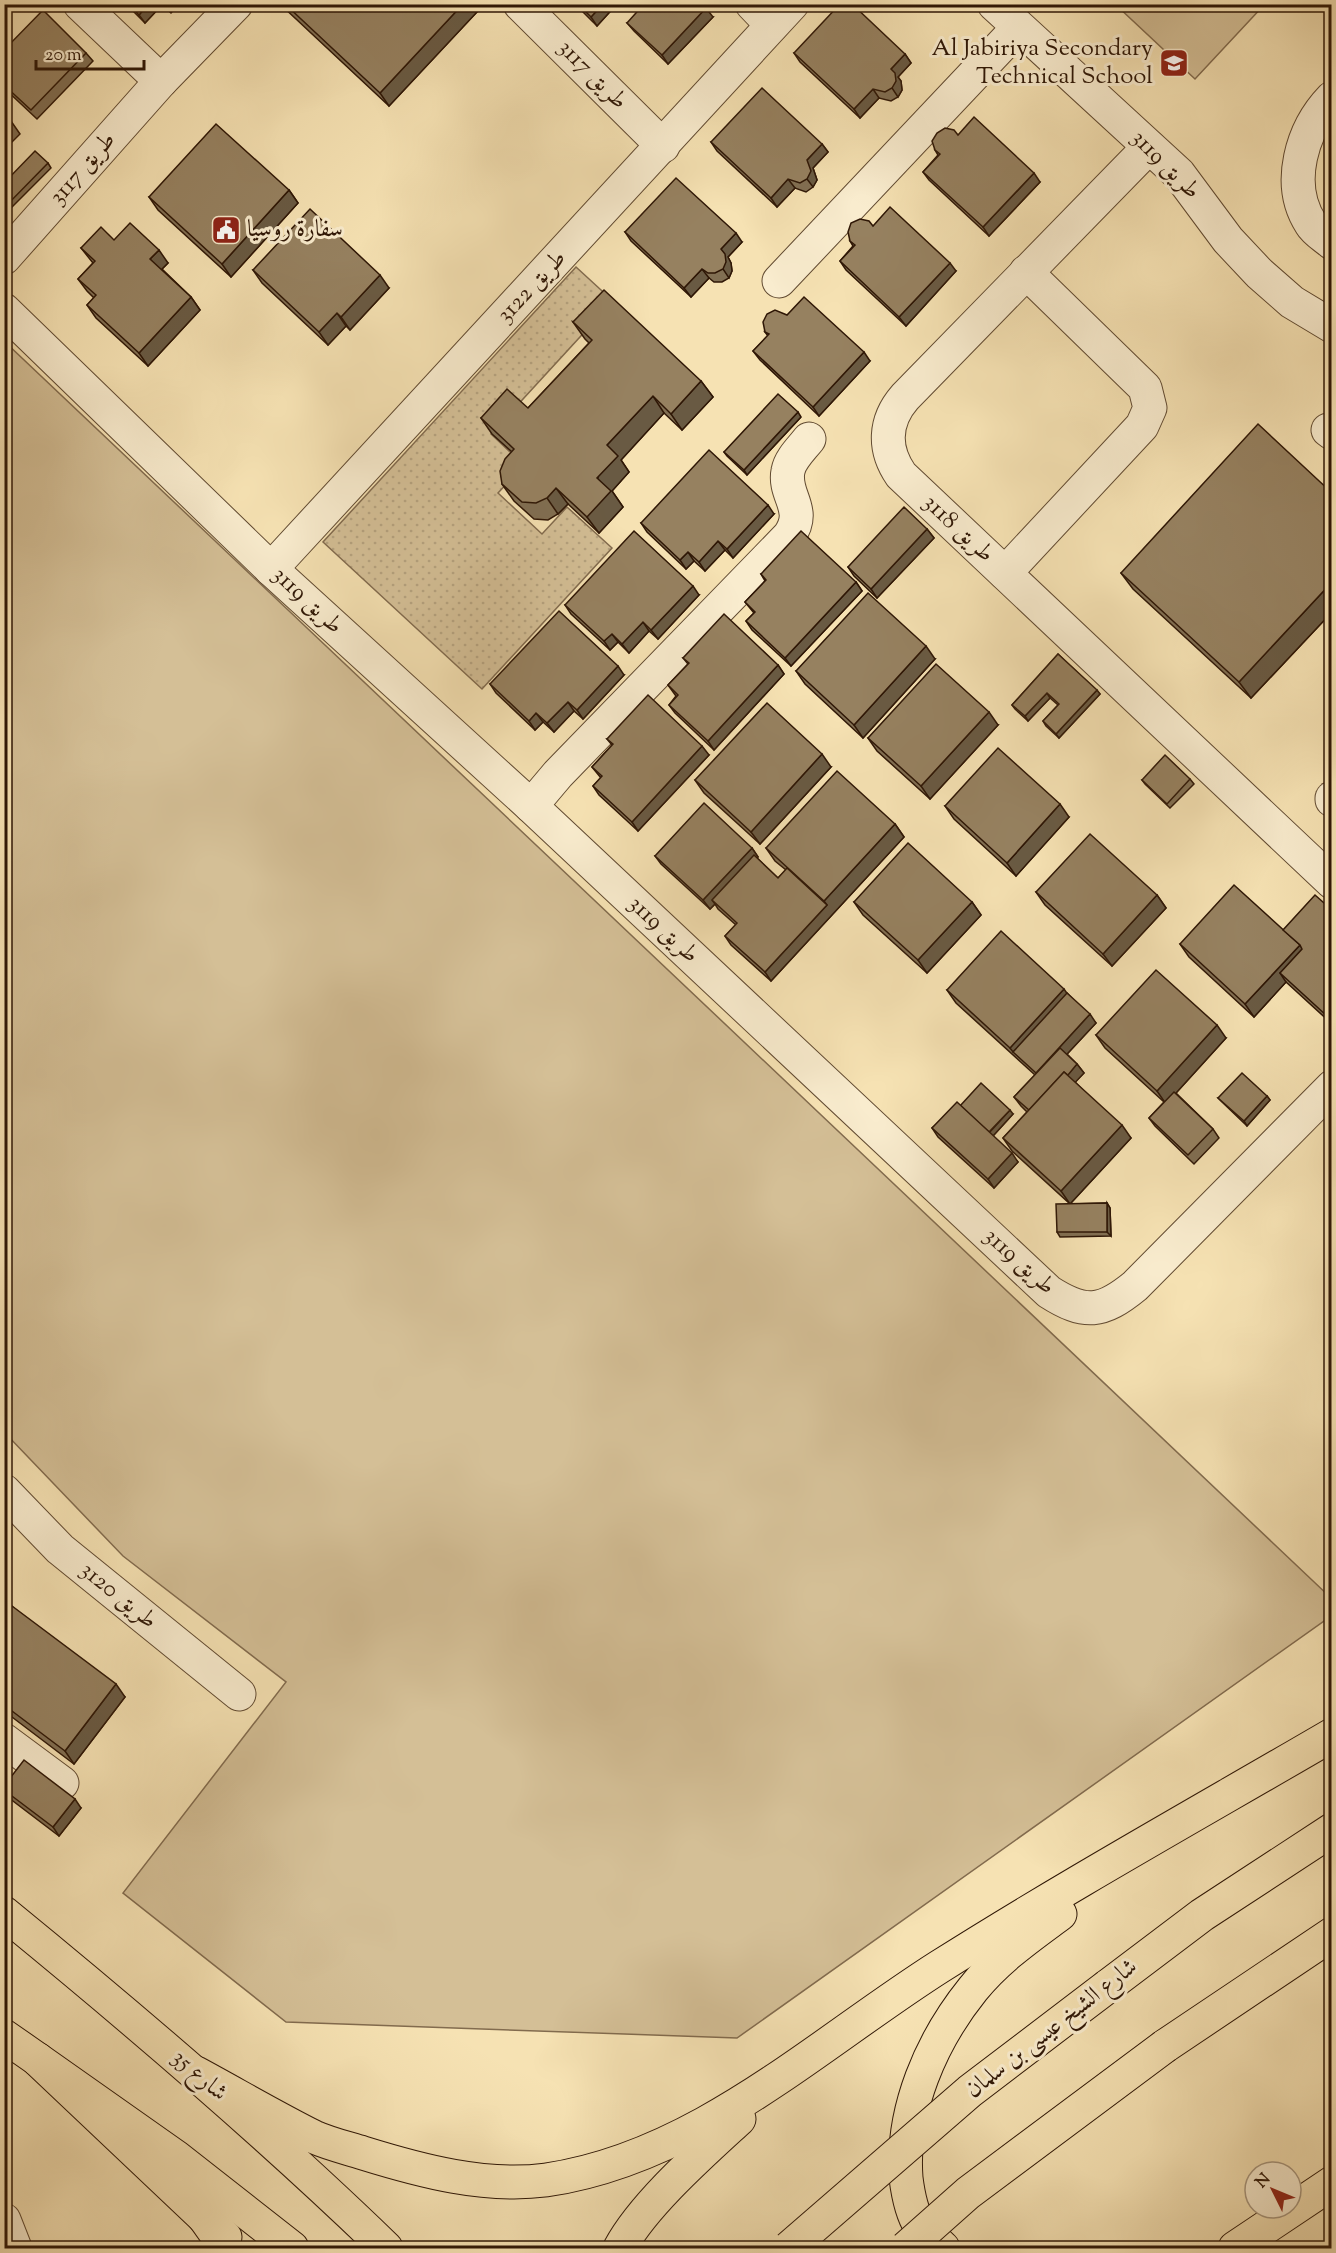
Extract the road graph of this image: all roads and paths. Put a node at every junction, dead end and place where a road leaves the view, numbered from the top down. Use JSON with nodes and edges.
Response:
{"nodes":[{"id":1,"x":80,"y":4,"type":"edge"},
{"id":2,"x":236,"y":4,"type":"edge"},
{"id":3,"x":520,"y":4,"type":"edge"},
{"id":4,"x":994,"y":4,"type":"edge"},
{"id":5,"x":772,"y":11,"type":"edge"},
{"id":6,"x":1018,"y":28,"type":"junction"},
{"id":7,"x":161,"y":81,"type":"junction"},
{"id":8,"x":1332,"y":98,"type":"edge"},
{"id":9,"x":663,"y":146,"type":"junction"},
{"id":10,"x":1149,"y":147,"type":"junction"},
{"id":11,"x":1332,"y":243,"type":"edge"},
{"id":12,"x":4,"y":258,"type":"edge"},
{"id":13,"x":1026,"y":272,"type":"junction"},
{"id":14,"x":779,"y":281,"type":"dead end"},
{"id":15,"x":4,"y":310,"type":"edge"},
{"id":16,"x":1332,"y":326,"type":"edge"},
{"id":17,"x":809,"y":439,"type":"dead end"},
{"id":18,"x":272,"y":569,"type":"junction"},
{"id":19,"x":1005,"y":573,"type":"junction"},
{"id":20,"x":531,"y":806,"type":"junction"},
{"id":21,"x":1332,"y":882,"type":"edge"},
{"id":22,"x":1332,"y":1087,"type":"edge"},
{"id":23,"x":9,"y":1508,"type":"edge"},
{"id":24,"x":239,"y":1694,"type":"dead end"},
{"id":25,"x":1332,"y":1735,"type":"edge"},
{"id":26,"x":4,"y":1740,"type":"edge"},
{"id":27,"x":62,"y":1783,"type":"dead end"},
{"id":28,"x":1189,"y":1818,"type":"junction"},
{"id":29,"x":1332,"y":1830,"type":"edge"},
{"id":30,"x":4,"y":1913,"type":"edge"},
{"id":31,"x":1332,"y":1934,"type":"edge"},
{"id":32,"x":4,"y":2036,"type":"edge"},
{"id":33,"x":37,"y":2059,"type":"junction"},
{"id":34,"x":795,"y":2066,"type":"junction"},
{"id":35,"x":196,"y":2073,"type":"junction"},
{"id":36,"x":1332,"y":2183,"type":"edge"},
{"id":37,"x":1332,"y":2190,"type":"edge"},
{"id":38,"x":204,"y":2217,"type":"junction"},
{"id":39,"x":4,"y":2220,"type":"edge"},
{"id":40,"x":15,"y":2248,"type":"edge"},
{"id":41,"x":226,"y":2248,"type":"edge"},
{"id":42,"x":237,"y":2248,"type":"edge"},
{"id":43,"x":292,"y":2248,"type":"edge"},
{"id":44,"x":386,"y":2248,"type":"edge"},
{"id":45,"x":620,"y":2248,"type":"edge"},
{"id":46,"x":789,"y":2248,"type":"edge"},
{"id":47,"x":906,"y":2248,"type":"edge"},
{"id":48,"x":943,"y":2248,"type":"edge"},
{"id":49,"x":1235,"y":2248,"type":"edge"},
{"id":50,"x":1274,"y":2248,"type":"edge"}],
"edges":[{"from":1,"to":7,"type":"street"},
{"from":2,"to":7,"type":"street","name":"طريق 3117"},
{"from":3,"to":9,"type":"street","name":"طريق 3117"},
{"from":4,"to":6,"type":"street","name":"طريق 3119"},
{"from":5,"to":9,"type":"street","name":"طريق 3122"},
{"from":6,"to":10,"type":"street","name":"طريق 3119"},
{"from":6,"to":14,"type":"street"},
{"from":7,"to":12,"type":"street","name":"طريق 3117"},
{"from":8,"to":11,"type":"street"},
{"from":9,"to":18,"type":"street","name":"طريق 3122"},
{"from":10,"to":13,"type":"street","name":"طريق 3118"},
{"from":10,"to":16,"type":"street","name":"طريق 3119"},
{"from":13,"to":19,"type":"street","name":"طريق 3118"},
{"from":13,"to":19,"type":"street"},
{"from":15,"to":18,"type":"street","name":"طريق 3119"},
{"from":17,"to":20,"type":"street"},
{"from":18,"to":20,"type":"street","name":"طريق 3119"},
{"from":19,"to":21,"type":"street","name":"طريق 3118"},
{"from":20,"to":22,"type":"street","name":"طريق 3119"},
{"from":23,"to":24,"type":"street","name":"طريق 3120"},
{"from":25,"to":28,"type":"main road"},
{"from":26,"to":27,"type":"street"},
{"from":28,"to":34,"type":"main road"},
{"from":28,"to":48,"type":"main road"},
{"from":29,"to":46,"type":"main road","name":"شارع الشيخ عيسى بن سلمان","bridge":true},
{"from":30,"to":35,"type":"main road","name":"شارع 35"},
{"from":31,"to":47,"type":"main road","bridge":true},
{"from":32,"to":33,"type":"main road"},
{"from":33,"to":38,"type":"main road"},
{"from":33,"to":43,"type":"main road"},
{"from":34,"to":35,"type":"main road"},
{"from":34,"to":45,"type":"main road"},
{"from":35,"to":44,"type":"main road","name":"شارع 35"},
{"from":36,"to":49,"type":"main road"},
{"from":37,"to":50,"type":"main road"},
{"from":38,"to":41,"type":"main road"},
{"from":38,"to":42,"type":"main road"},
{"from":39,"to":40,"type":"street"}]}
